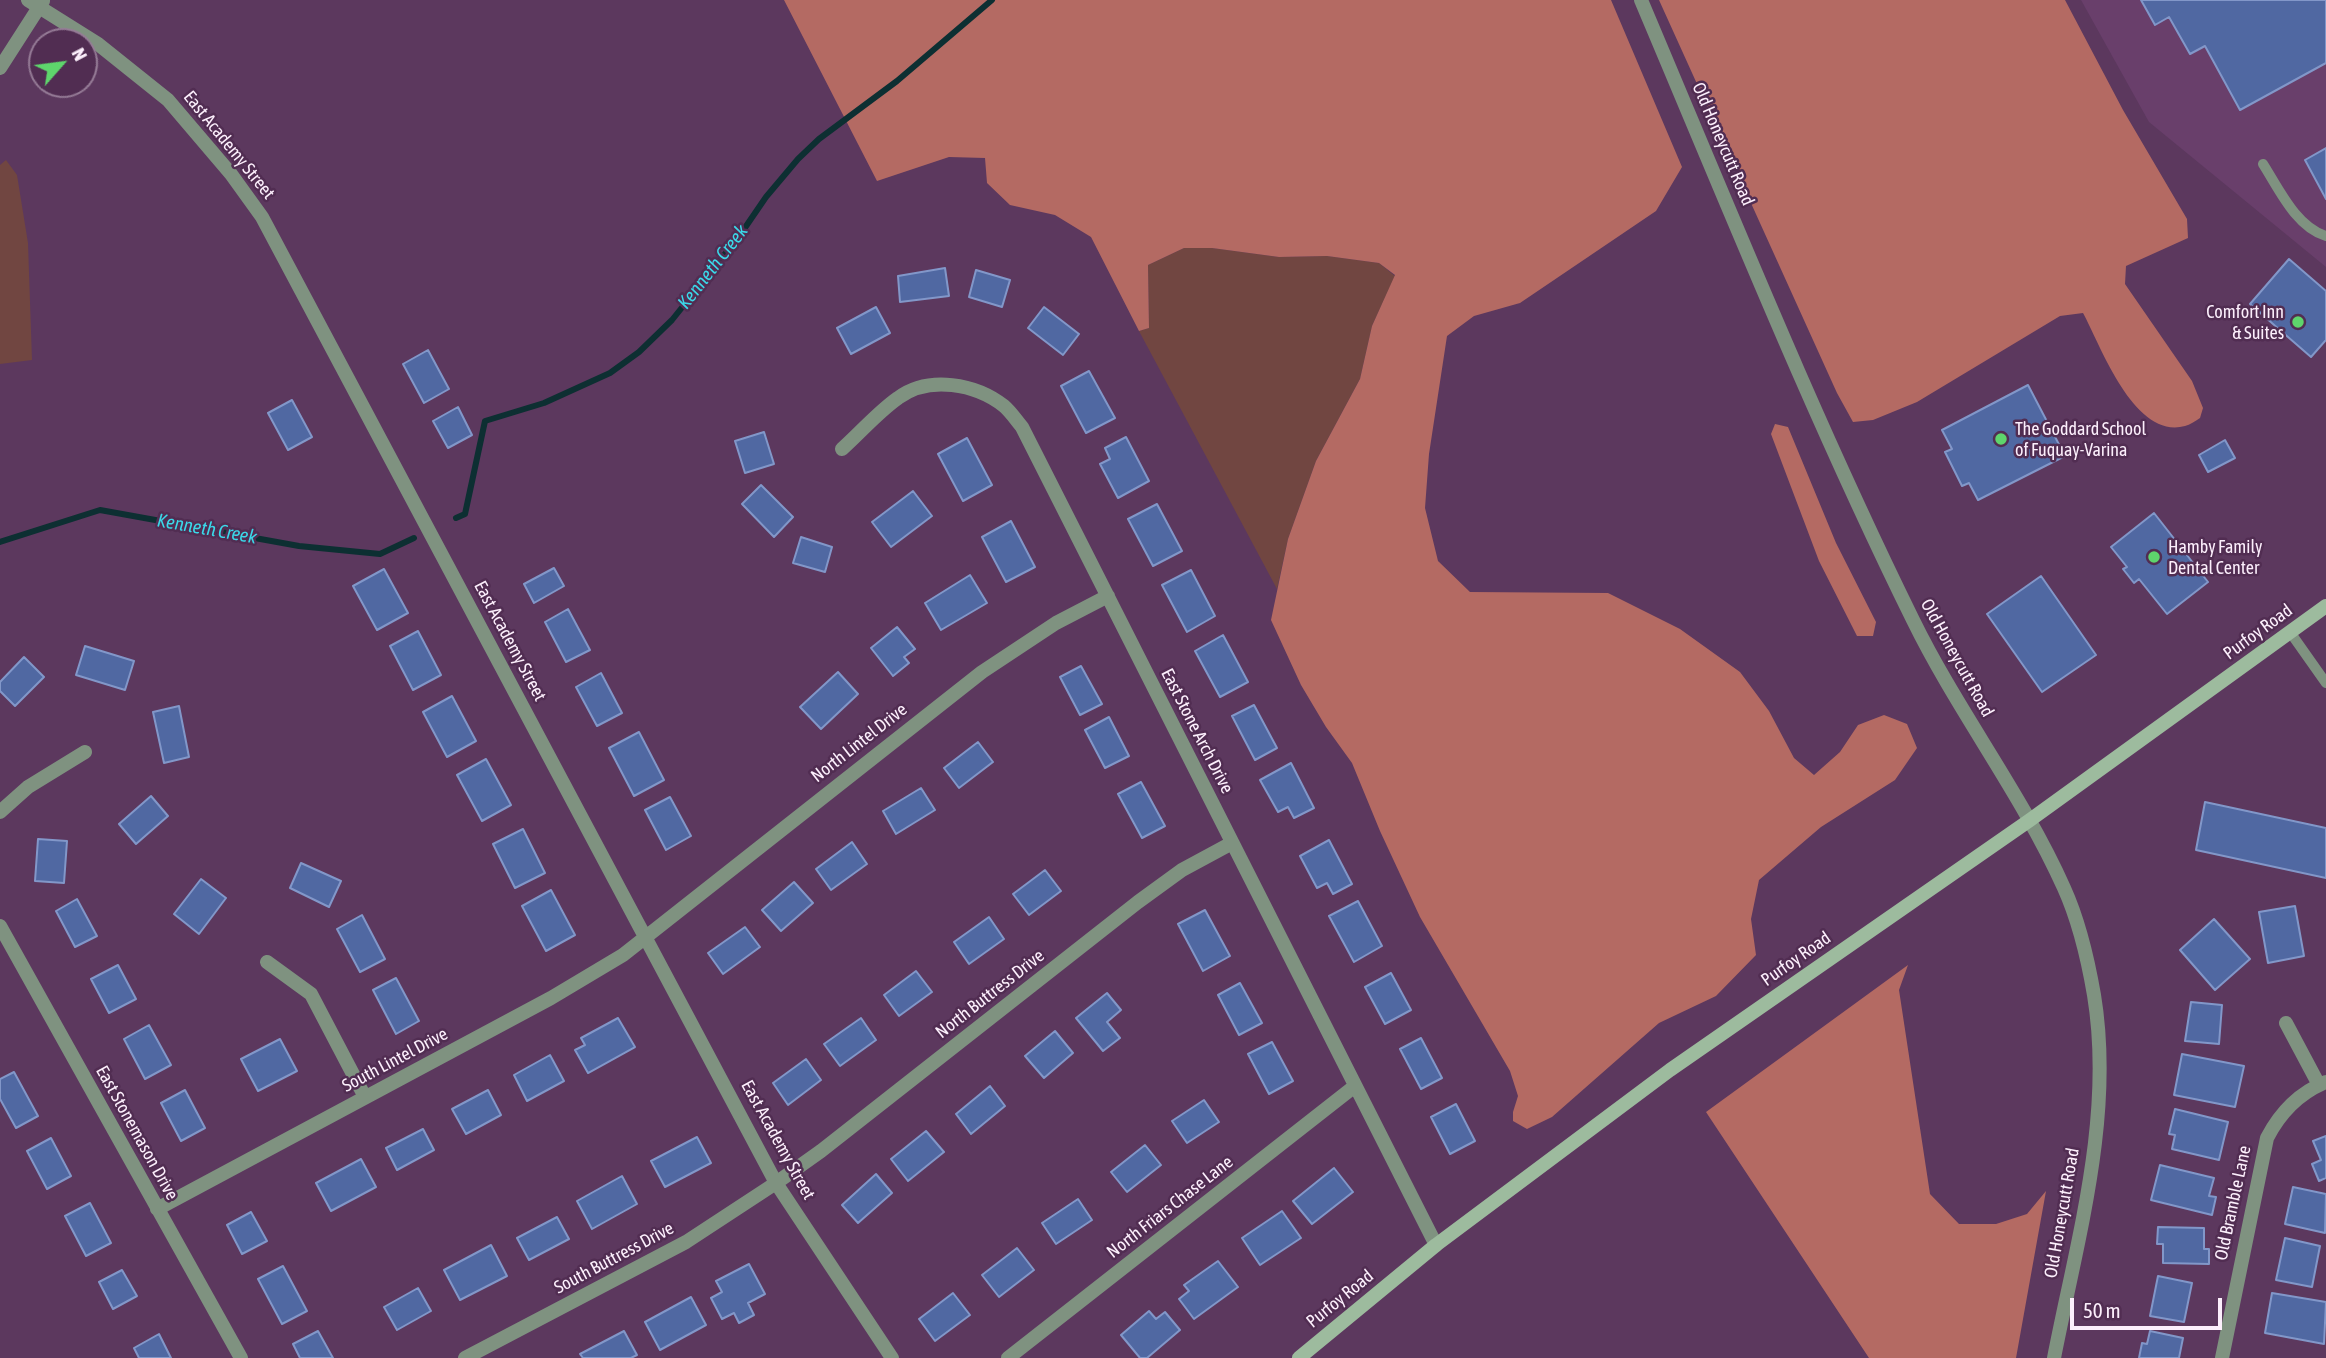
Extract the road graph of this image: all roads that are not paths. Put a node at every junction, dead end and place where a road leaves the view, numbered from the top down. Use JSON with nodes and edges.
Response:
{"nodes":[{"id":1,"x":1641,"y":0,"type":"edge"},
{"id":2,"x":37,"y":2,"type":"edge"},
{"id":3,"x":0,"y":68,"type":"edge"},
{"id":4,"x":2263,"y":164,"type":"dead end"},
{"id":5,"x":2326,"y":236,"type":"edge"},
{"id":6,"x":842,"y":449,"type":"dead end"},
{"id":7,"x":1108,"y":596,"type":"junction"},
{"id":8,"x":2326,"y":607,"type":"edge"},
{"id":9,"x":2290,"y":632,"type":"junction"},
{"id":10,"x":2326,"y":683,"type":"edge"},
{"id":11,"x":85,"y":752,"type":"dead end"},
{"id":12,"x":0,"y":812,"type":"edge"},
{"id":13,"x":2030,"y":820,"type":"junction"},
{"id":14,"x":1232,"y":843,"type":"junction"},
{"id":15,"x":0,"y":926,"type":"edge"},
{"id":16,"x":646,"y":938,"type":"junction"},
{"id":17,"x":267,"y":962,"type":"dead end"},
{"id":18,"x":2286,"y":1023,"type":"dead end"},
{"id":19,"x":2322,"y":1083,"type":"edge"},
{"id":20,"x":1355,"y":1086,"type":"junction"},
{"id":21,"x":365,"y":1097,"type":"junction"},
{"id":22,"x":776,"y":1183,"type":"junction"},
{"id":23,"x":157,"y":1209,"type":"junction"},
{"id":24,"x":1436,"y":1245,"type":"junction"},
{"id":25,"x":241,"y":1358,"type":"edge"},
{"id":26,"x":465,"y":1358,"type":"edge"},
{"id":27,"x":892,"y":1358,"type":"edge"},
{"id":28,"x":1007,"y":1358,"type":"edge"},
{"id":29,"x":1298,"y":1358,"type":"edge"},
{"id":30,"x":2054,"y":1358,"type":"edge"},
{"id":31,"x":2222,"y":1358,"type":"edge"}],
"edges":[{"from":1,"to":13,"type":"street","name":"Old Honeycutt Road"},
{"from":2,"to":3,"type":"street"},
{"from":2,"to":16,"type":"street","name":"East Academy Street"},
{"from":4,"to":5,"type":"lane"},
{"from":6,"to":7,"type":"street","name":"East Stone Arch Drive"},
{"from":7,"to":14,"type":"street","name":"East Stone Arch Drive"},
{"from":7,"to":16,"type":"street","name":"North Lintel Drive"},
{"from":8,"to":9,"type":"street","name":"Purfoy Road"},
{"from":9,"to":10,"type":"lane"},
{"from":9,"to":13,"type":"street","name":"Purfoy Road"},
{"from":11,"to":12,"type":"street"},
{"from":13,"to":24,"type":"street","name":"Purfoy Road"},
{"from":13,"to":30,"type":"street","name":"Old Honeycutt Road"},
{"from":14,"to":20,"type":"street","name":"East Stone Arch Drive"},
{"from":14,"to":22,"type":"street","name":"North Buttress Drive"},
{"from":15,"to":23,"type":"street","name":"East Stonemason Drive"},
{"from":16,"to":21,"type":"street","name":"South Lintel Drive"},
{"from":16,"to":22,"type":"street","name":"East Academy Street"},
{"from":17,"to":21,"type":"street"},
{"from":18,"to":19,"type":"street"},
{"from":19,"to":31,"type":"street","name":"Old Bramble Lane"},
{"from":20,"to":24,"type":"street","name":"East Stone Arch Drive"},
{"from":20,"to":28,"type":"street","name":"North Friars Chase Lane"},
{"from":21,"to":23,"type":"street","name":"South Lintel Drive"},
{"from":22,"to":26,"type":"street","name":"South Buttress Drive"},
{"from":22,"to":27,"type":"street","name":"East Academy Street"},
{"from":23,"to":25,"type":"street","name":"East Stonemason Drive"},
{"from":24,"to":29,"type":"street","name":"Purfoy Road"}]}
